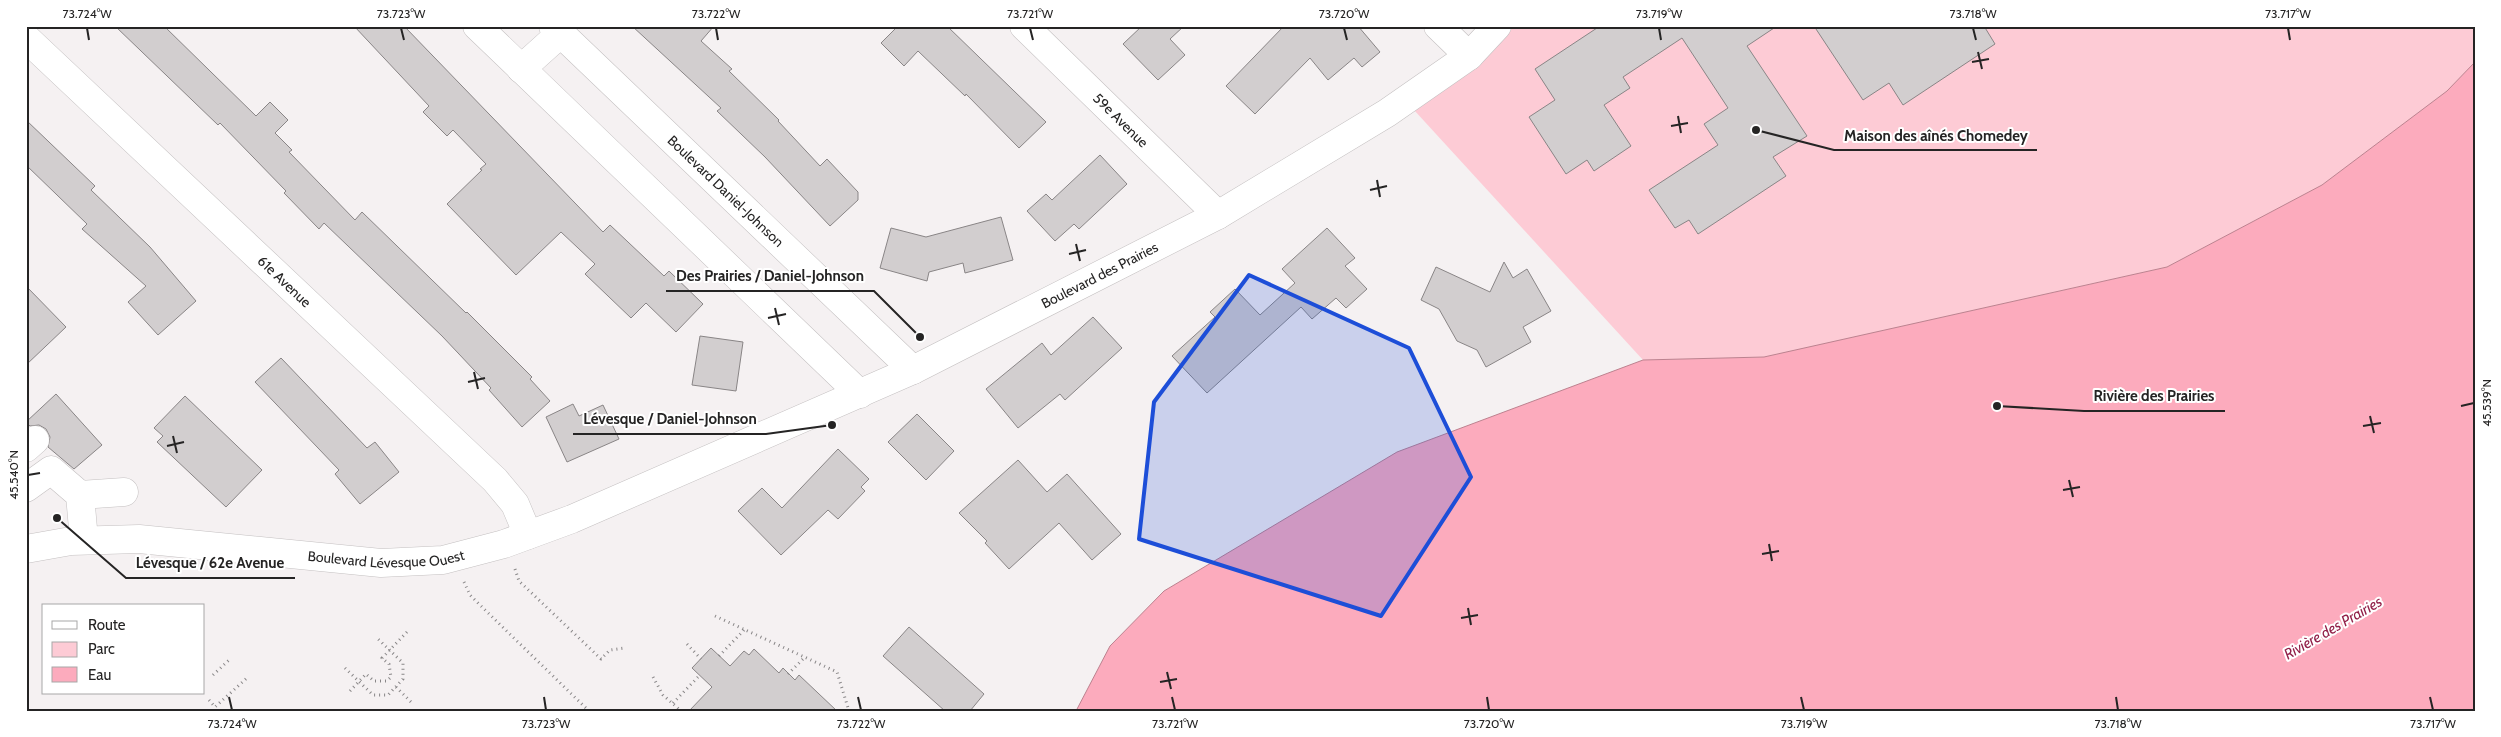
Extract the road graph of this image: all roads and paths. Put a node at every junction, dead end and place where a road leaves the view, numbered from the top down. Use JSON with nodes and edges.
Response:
{"nodes":[{"id":1,"x":477,"y":26,"type":"edge"},
{"id":2,"x":1024,"y":26,"type":"edge"},
{"id":3,"x":1438,"y":26,"type":"edge"},
{"id":4,"x":1497,"y":26,"type":"edge"},
{"id":5,"x":557,"y":30,"type":"edge"},
{"id":6,"x":26,"y":38,"type":"edge"},
{"id":7,"x":1469,"y":56,"type":"junction"},
{"id":8,"x":521,"y":68,"type":"junction"},
{"id":9,"x":1218,"y":215,"type":"junction"},
{"id":10,"x":913,"y":370,"type":"junction"},
{"id":11,"x":860,"y":394,"type":"junction"},
{"id":12,"x":673,"y":474,"type":"joint"},
{"id":13,"x":26,"y":488,"type":"edge"},
{"id":14,"x":124,"y":492,"type":"dead end"},
{"id":15,"x":80,"y":495,"type":"junction"},
{"id":16,"x":528,"y":535,"type":"junction"},
{"id":17,"x":84,"y":540,"type":"junction"},
{"id":18,"x":26,"y":549,"type":"edge"},
{"id":19,"x":513,"y":563,"type":"dead end"},
{"id":20,"x":461,"y":578,"type":"dead end"},
{"id":21,"x":715,"y":616,"type":"dead end"},
{"id":22,"x":745,"y":629,"type":"junction"},
{"id":23,"x":407,"y":632,"type":"dead end"},
{"id":24,"x":376,"y":637,"type":"dead end"},
{"id":25,"x":687,"y":644,"type":"dead end"},
{"id":26,"x":625,"y":648,"type":"dead end"},
{"id":27,"x":390,"y":650,"type":"junction"},
{"id":28,"x":719,"y":656,"type":"dead end"},
{"id":29,"x":805,"y":657,"type":"junction"},
{"id":30,"x":701,"y":659,"type":"dead end"},
{"id":31,"x":229,"y":660,"type":"dead end"},
{"id":32,"x":345,"y":668,"type":"dead end"},
{"id":33,"x":788,"y":674,"type":"dead end"},
{"id":34,"x":213,"y":675,"type":"dead end"},
{"id":35,"x":700,"y":675,"type":"dead end"},
{"id":36,"x":248,"y":676,"type":"dead end"},
{"id":37,"x":653,"y":677,"type":"dead end"},
{"id":38,"x":359,"y":682,"type":"junction"},
{"id":39,"x":396,"y":687,"type":"junction"},
{"id":40,"x":350,"y":691,"type":"dead end"},
{"id":41,"x":209,"y":700,"type":"dead end"},
{"id":42,"x":673,"y":703,"type":"junction"},
{"id":43,"x":413,"y":704,"type":"dead end"},
{"id":44,"x":589,"y":711,"type":"edge"},
{"id":45,"x":681,"y":711,"type":"edge"},
{"id":46,"x":849,"y":711,"type":"edge"}],
"edges":[{"from":1,"to":8,"type":"street"},
{"from":2,"to":9,"type":"street","name":"59e Avenue"},
{"from":3,"to":7,"type":"street"},
{"from":4,"to":7,"type":"street","name":"Boulevard des Prairies"},
{"from":5,"to":8,"type":"street","name":"Boulevard Daniel-Johnson"},
{"from":5,"to":10,"type":"street","name":"Boulevard Daniel-Johnson"},
{"from":6,"to":16,"type":"street","name":"61e Avenue"},
{"from":7,"to":9,"type":"street","name":"Boulevard des Prairies"},
{"from":8,"to":11,"type":"street"},
{"from":9,"to":10,"type":"street","name":"Boulevard des Prairies"},
{"from":10,"to":11,"type":"street","name":"Boulevard des Prairies"},
{"from":11,"to":12,"type":"street","name":"Boulevard des Prairies"},
{"from":12,"to":16,"type":"street","name":"Boulevard Lévesque Ouest"},
{"from":13,"to":15,"type":"street"},
{"from":14,"to":15,"type":"street"},
{"from":15,"to":17,"type":"street"},
{"from":16,"to":17,"type":"street","name":"Boulevard Lévesque Ouest"},
{"from":17,"to":18,"type":"street","name":"Boulevard Lévesque Ouest"},
{"from":19,"to":26,"type":"path"},
{"from":20,"to":44,"type":"path"},
{"from":21,"to":22,"type":"path"},
{"from":22,"to":28,"type":"path"},
{"from":22,"to":29,"type":"path"},
{"from":23,"to":27,"type":"path"},
{"from":24,"to":27,"type":"path"},
{"from":25,"to":30,"type":"path"},
{"from":27,"to":38,"type":"path"},
{"from":27,"to":39,"type":"path"},
{"from":29,"to":33,"type":"path"},
{"from":29,"to":46,"type":"path"},
{"from":31,"to":34,"type":"path"},
{"from":32,"to":38,"type":"path"},
{"from":35,"to":42,"type":"path"},
{"from":36,"to":41,"type":"path"},
{"from":37,"to":42,"type":"path"},
{"from":38,"to":39,"type":"path"},
{"from":38,"to":40,"type":"path"},
{"from":39,"to":43,"type":"path"},
{"from":42,"to":45,"type":"path"}]}
